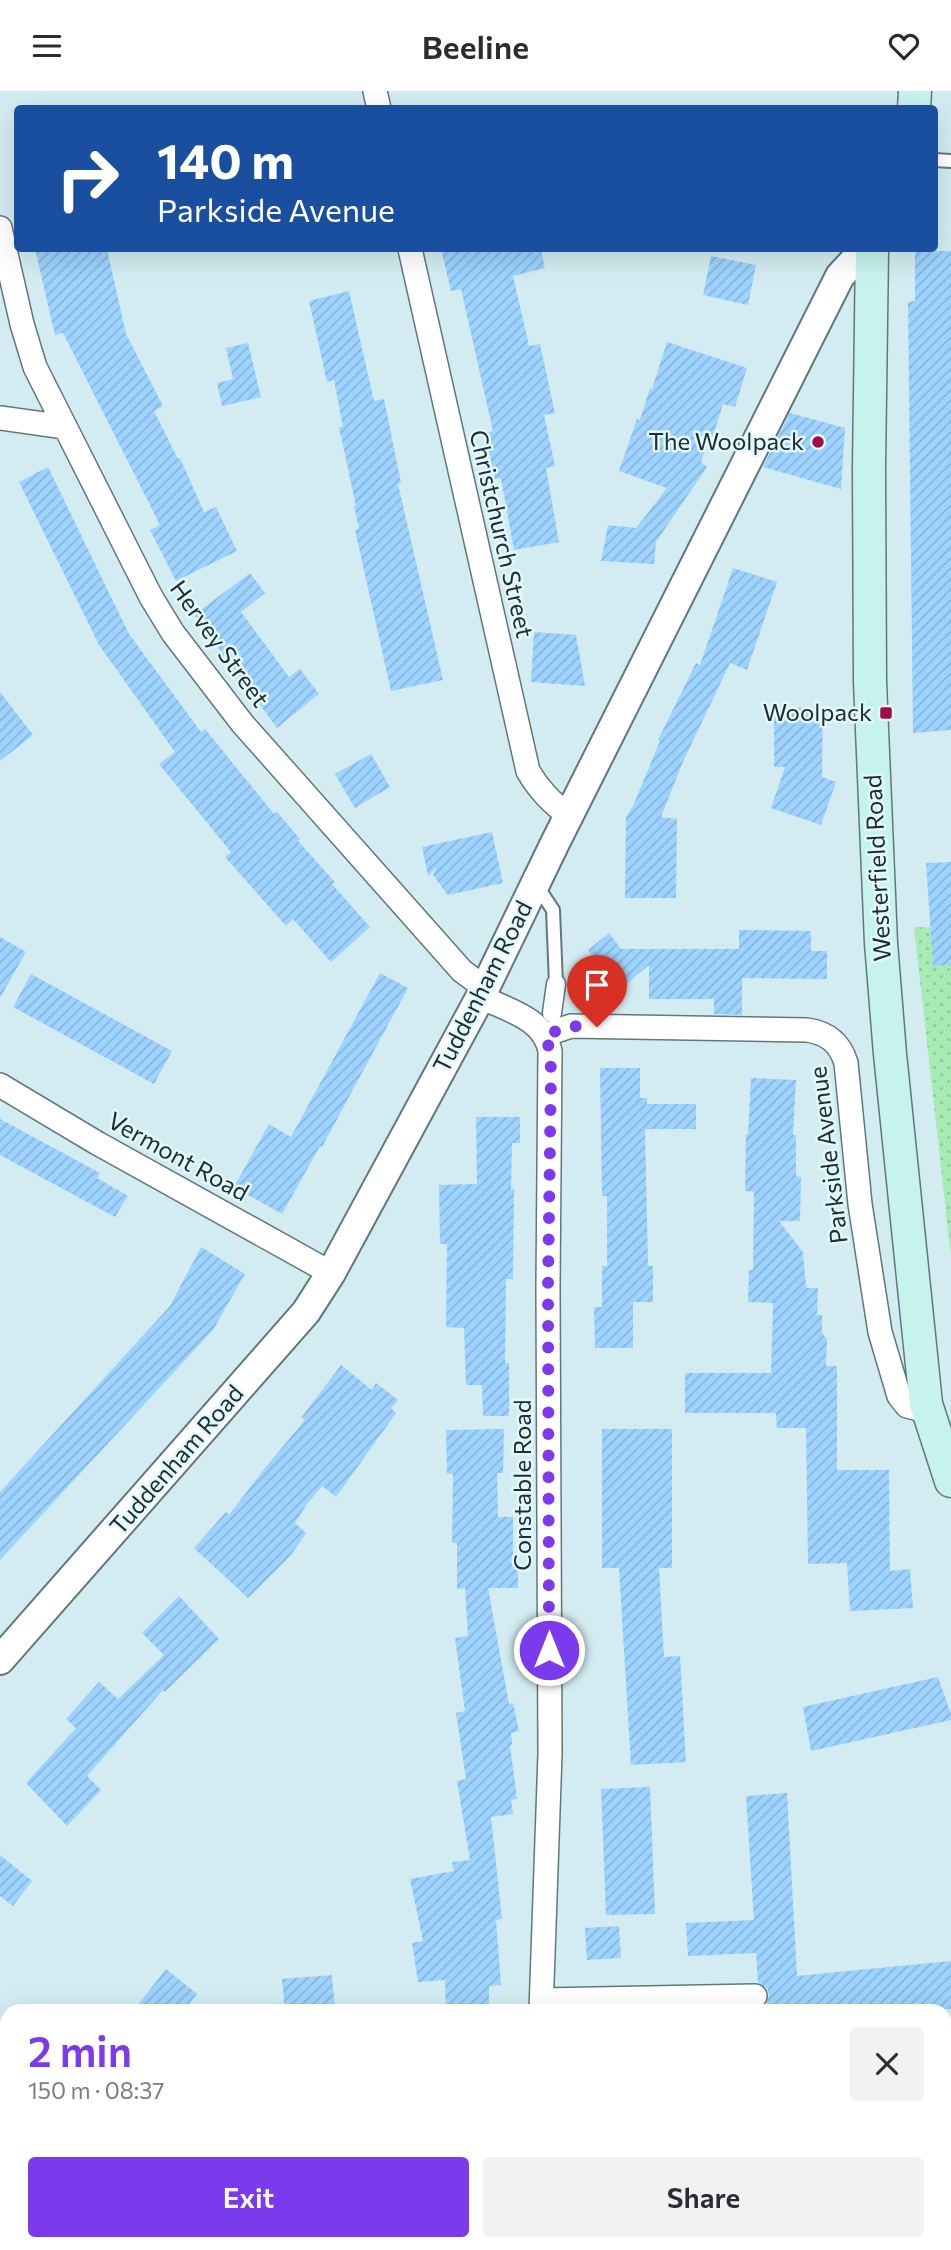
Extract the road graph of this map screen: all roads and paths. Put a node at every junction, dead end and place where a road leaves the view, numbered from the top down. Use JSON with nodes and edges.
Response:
{"nodes":[{"id":1,"x":0,"y":228,"type":"edge"},
{"id":2,"x":411,"y":252,"type":"edge"},
{"id":3,"x":872,"y":253,"type":"edge"},
{"id":4,"x":0,"y":418,"type":"edge"},
{"id":5,"x":65,"y":427,"type":"junction"},
{"id":6,"x":569,"y":816,"type":"junction"},
{"id":7,"x":533,"y":890,"type":"junction"},
{"id":8,"x":556,"y":983,"type":"joint"},
{"id":9,"x":483,"y":992,"type":"junction"},
{"id":10,"x":549,"y":1024,"type":"junction"},
{"id":11,"x":0,"y":1085,"type":"edge"},
{"id":12,"x":331,"y":1273,"type":"junction"},
{"id":13,"x":926,"y":1403,"type":"junction"},
{"id":14,"x":951,"y":1481,"type":"edge"},
{"id":15,"x":0,"y":1660,"type":"edge"},
{"id":16,"x":755,"y":1996,"type":"dead end"},
{"id":17,"x":541,"y":2004,"type":"edge"},
{"id":18,"x":565,"y":2004,"type":"edge"}],
"edges":[{"from":1,"to":5,"type":"street","name":"Hervey Street"},
{"from":2,"to":6,"type":"street","name":"Christchurch Street"},
{"from":3,"to":6,"type":"street","name":"Tuddenham Road"},
{"from":3,"to":13,"type":"main road","name":"Westerfield Road"},
{"from":4,"to":5,"type":"street"},
{"from":5,"to":9,"type":"street","name":"Hervey Street"},
{"from":6,"to":7,"type":"street","name":"Tuddenham Road"},
{"from":7,"to":8,"type":"lane"},
{"from":7,"to":9,"type":"street","name":"Tuddenham Road"},
{"from":8,"to":10,"type":"street"},
{"from":9,"to":10,"type":"street"},
{"from":9,"to":12,"type":"street","name":"Tuddenham Road"},
{"from":10,"to":13,"type":"street","name":"Parkside Avenue"},
{"from":10,"to":17,"type":"street","name":"Constable Road"},
{"from":11,"to":12,"type":"street","name":"Vermont Road"},
{"from":12,"to":15,"type":"street","name":"Tuddenham Road"},
{"from":13,"to":14,"type":"main road","name":"Westerfield Road"},
{"from":16,"to":18,"type":"street"}]}
